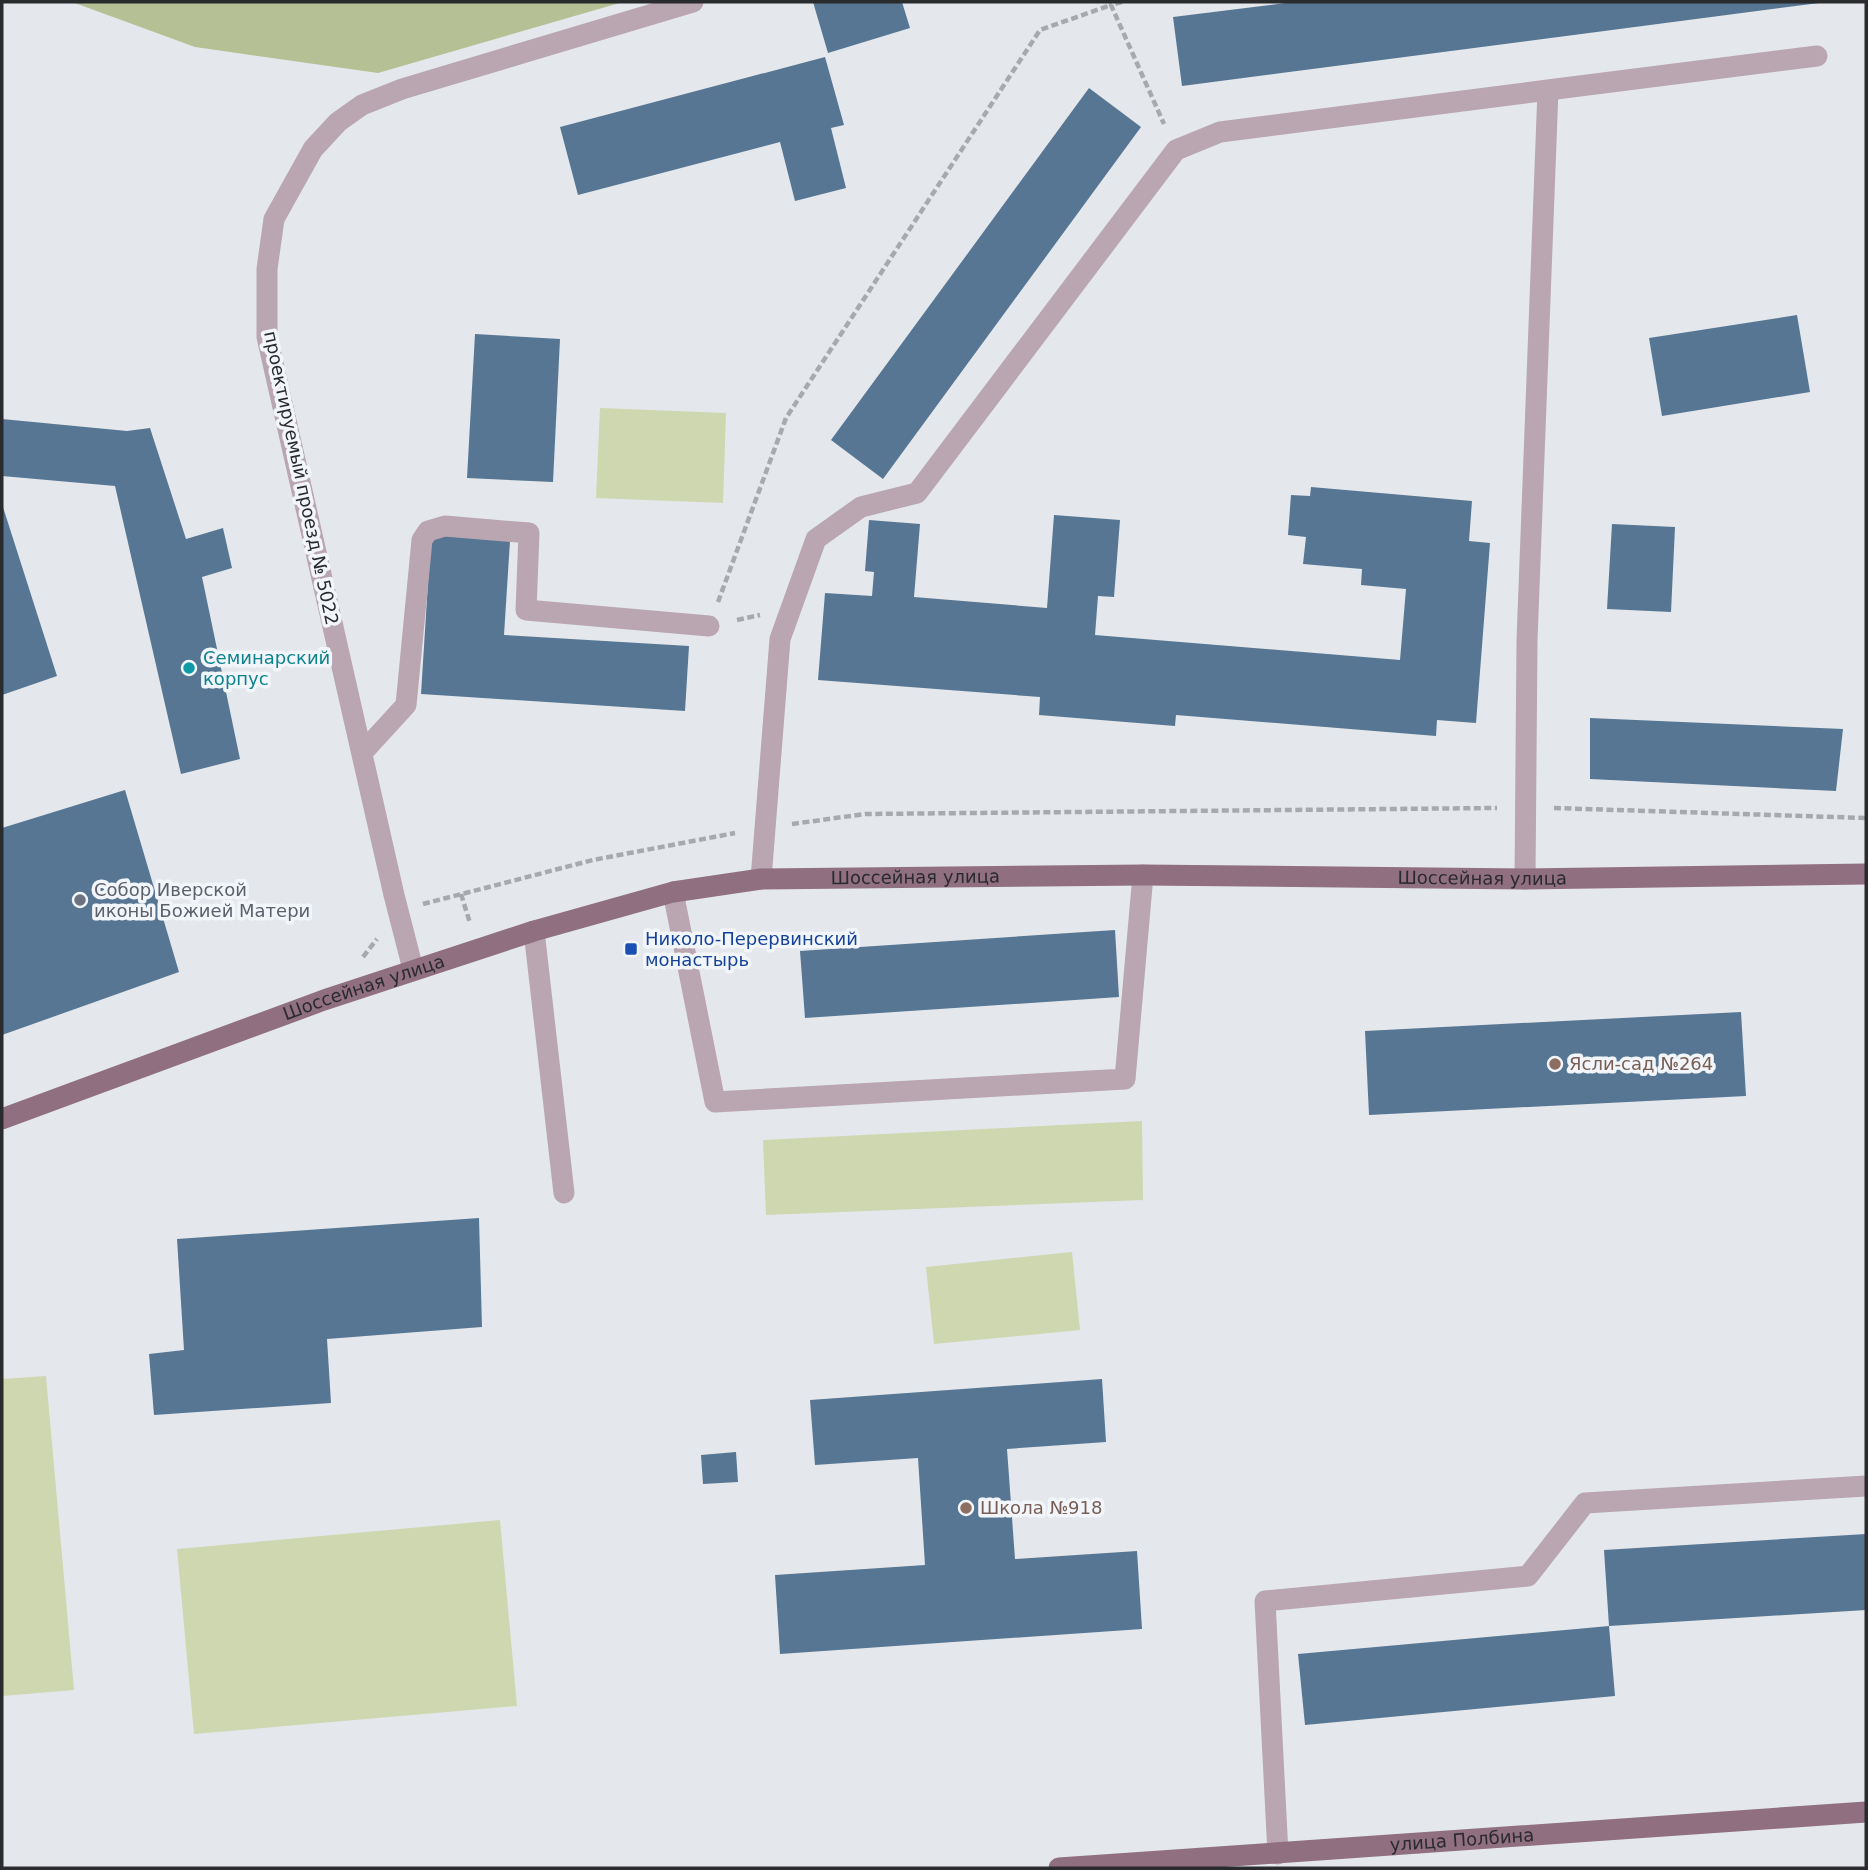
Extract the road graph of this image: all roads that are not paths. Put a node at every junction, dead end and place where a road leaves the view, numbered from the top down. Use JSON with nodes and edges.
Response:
{"nodes":[{"id":1,"x":693,"y":2,"type":"edge"},
{"id":2,"x":1817,"y":56,"type":"dead end"},
{"id":3,"x":1548,"y":90,"type":"junction"},
{"id":4,"x":709,"y":626,"type":"road end"},
{"id":5,"x":362,"y":753,"type":"junction"},
{"id":6,"x":1866,"y":874,"type":"edge"},
{"id":7,"x":1143,"y":875,"type":"junction"},
{"id":8,"x":761,"y":879,"type":"junction"},
{"id":9,"x":1525,"y":879,"type":"junction"},
{"id":10,"x":673,"y":892,"type":"junction"},
{"id":11,"x":534,"y":931,"type":"junction"},
{"id":12,"x":413,"y":969,"type":"junction"},
{"id":13,"x":2,"y":1119,"type":"edge"},
{"id":14,"x":564,"y":1193,"type":"dead end"},
{"id":15,"x":1866,"y":1486,"type":"edge"},
{"id":16,"x":1866,"y":1812,"type":"edge"},
{"id":17,"x":1278,"y":1854,"type":"junction"},
{"id":18,"x":1059,"y":1868,"type":"edge"}],
"edges":[{"from":1,"to":5,"type":"street","name":"проектируемый проезд № 5022"},
{"from":2,"to":3,"type":"street"},
{"from":3,"to":8,"type":"street"},
{"from":3,"to":9,"type":"street"},
{"from":4,"to":5,"type":"street"},
{"from":5,"to":12,"type":"street","name":"проектируемый проезд № 5022"},
{"from":6,"to":9,"type":"main road","name":"Шоссейная улица"},
{"from":7,"to":8,"type":"main road","name":"Шоссейная улица"},
{"from":7,"to":9,"type":"main road","name":"Шоссейная улица"},
{"from":7,"to":10,"type":"street"},
{"from":8,"to":10,"type":"main road","name":"Шоссейная улица"},
{"from":10,"to":11,"type":"main road","name":"Шоссейная улица"},
{"from":11,"to":12,"type":"main road","name":"Шоссейная улица"},
{"from":11,"to":14,"type":"street"},
{"from":12,"to":13,"type":"main road","name":"Шоссейная улица"},
{"from":15,"to":17,"type":"street"},
{"from":16,"to":17,"type":"main road","name":"улица Полбина"},
{"from":17,"to":18,"type":"main road","name":"улица Полбина"}]}
